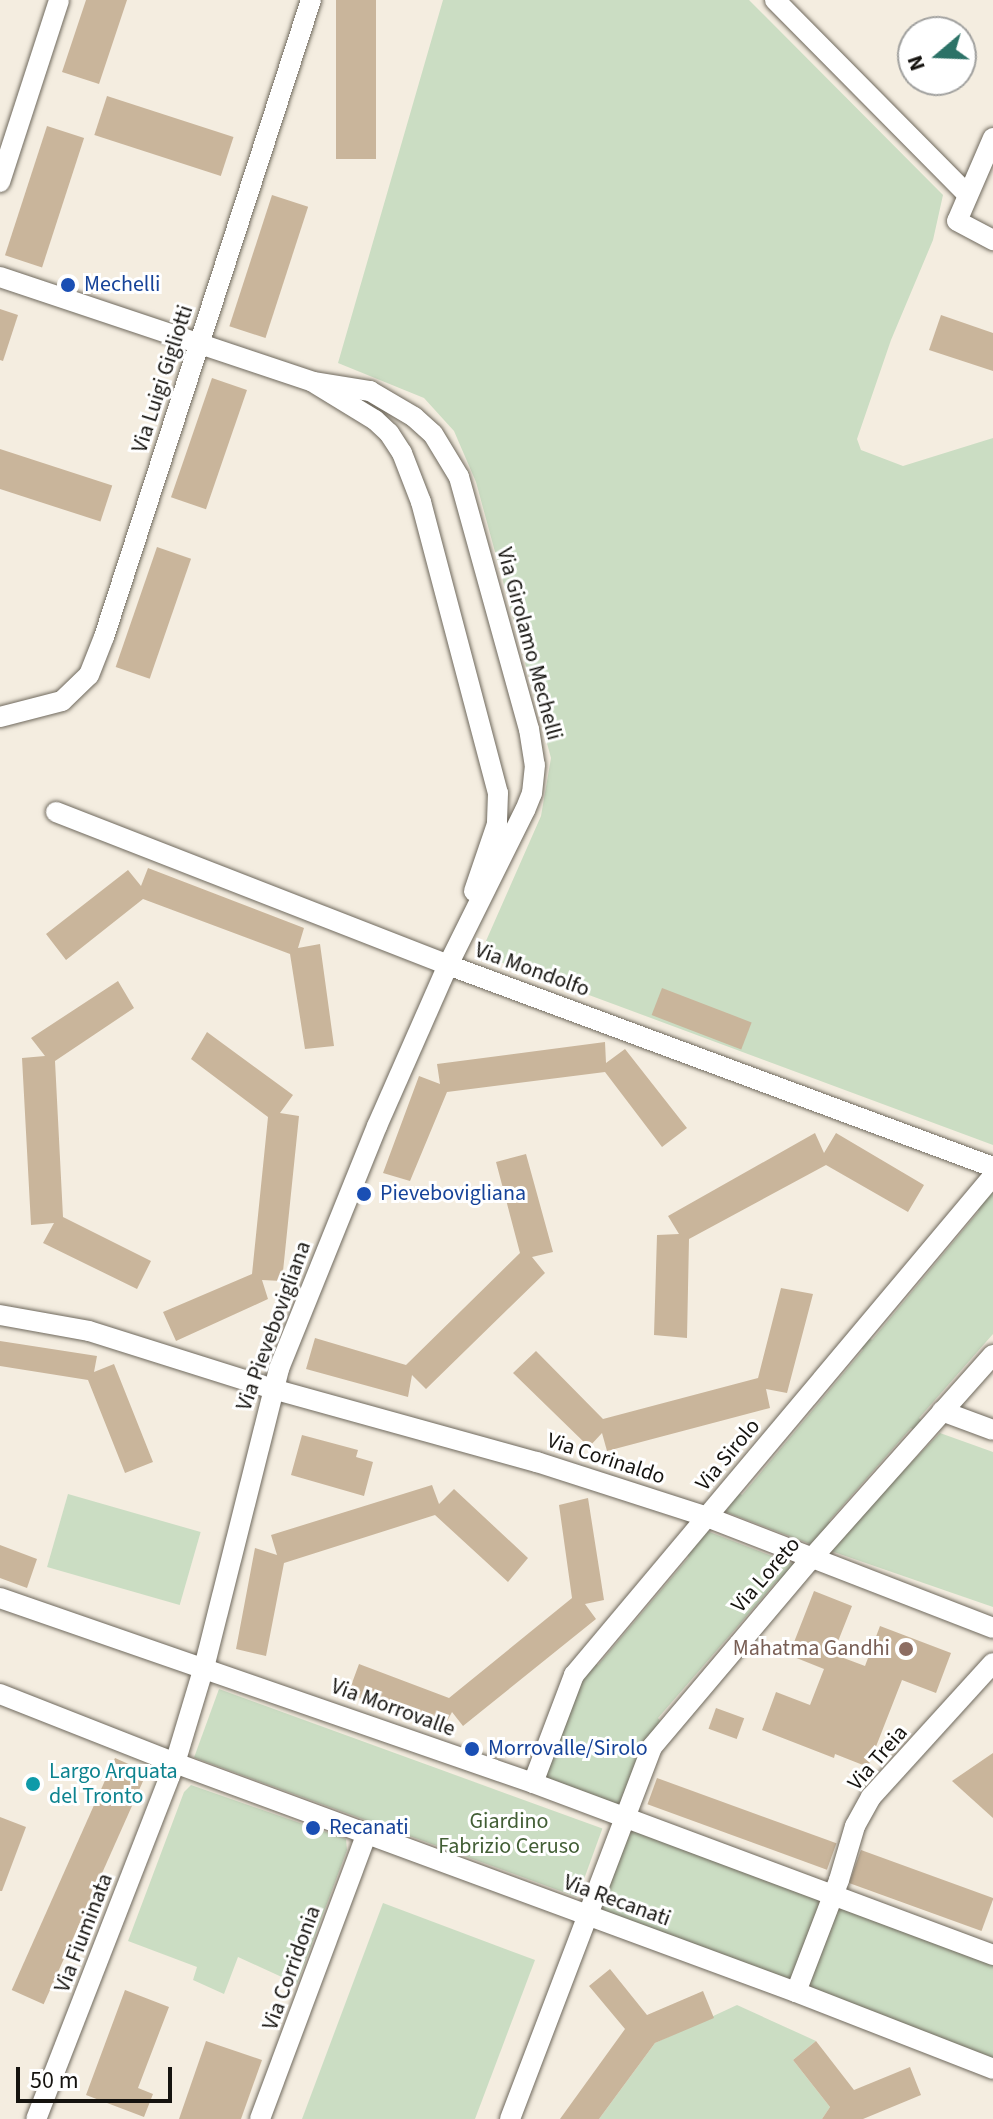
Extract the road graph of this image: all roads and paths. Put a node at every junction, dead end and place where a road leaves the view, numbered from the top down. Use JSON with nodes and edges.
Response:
{"nodes":[{"id":1,"x":59,"y":0,"type":"edge"},
{"id":2,"x":311,"y":0,"type":"edge"},
{"id":3,"x":775,"y":0,"type":"edge"},
{"id":4,"x":993,"y":138,"type":"edge"},
{"id":5,"x":0,"y":182,"type":"edge"},
{"id":6,"x":968,"y":195,"type":"junction"},
{"id":7,"x":993,"y":240,"type":"edge"},
{"id":8,"x":0,"y":277,"type":"edge"},
{"id":9,"x":200,"y":343,"type":"junction"},
{"id":10,"x":313,"y":382,"type":"junction"},
{"id":11,"x":0,"y":717,"type":"edge"},
{"id":12,"x":56,"y":812,"type":"dead end"},
{"id":13,"x":448,"y":965,"type":"junction"},
{"id":14,"x":993,"y":1167,"type":"edge"},
{"id":15,"x":993,"y":1176,"type":"edge"},
{"id":16,"x":0,"y":1315,"type":"edge"},
{"id":17,"x":993,"y":1355,"type":"edge"},
{"id":18,"x":273,"y":1389,"type":"junction"},
{"id":19,"x":942,"y":1411,"type":"junction"},
{"id":20,"x":993,"y":1430,"type":"edge"},
{"id":21,"x":707,"y":1517,"type":"junction"},
{"id":22,"x":812,"y":1558,"type":"junction"},
{"id":23,"x":0,"y":1598,"type":"edge"},
{"id":24,"x":993,"y":1628,"type":"edge"},
{"id":25,"x":993,"y":1663,"type":"edge"},
{"id":26,"x":204,"y":1667,"type":"junction"},
{"id":27,"x":0,"y":1694,"type":"edge"},
{"id":28,"x":175,"y":1763,"type":"junction"},
{"id":29,"x":533,"y":1783,"type":"junction"},
{"id":30,"x":624,"y":1817,"type":"junction"},
{"id":31,"x":367,"y":1833,"type":"junction"},
{"id":32,"x":834,"y":1895,"type":"junction"},
{"id":33,"x":587,"y":1915,"type":"junction"},
{"id":34,"x":993,"y":1955,"type":"edge"},
{"id":35,"x":796,"y":1992,"type":"junction"},
{"id":36,"x":993,"y":2069,"type":"edge"},
{"id":37,"x":36,"y":2119,"type":"edge"},
{"id":38,"x":260,"y":2119,"type":"edge"},
{"id":39,"x":510,"y":2119,"type":"edge"}],
"edges":[{"from":1,"to":5,"type":"street"},
{"from":2,"to":9,"type":"street","name":"Via Luigi Gigliotti"},
{"from":3,"to":6,"type":"street"},
{"from":4,"to":6,"type":"street"},
{"from":6,"to":7,"type":"street"},
{"from":8,"to":9,"type":"street","name":"Via Girolamo Mechelli"},
{"from":9,"to":10,"type":"street","name":"Via Girolamo Mechelli"},
{"from":9,"to":11,"type":"street","name":"Via Luigi Gigliotti"},
{"from":10,"to":13,"type":"street","name":"Via Girolamo Mechelli"},
{"from":10,"to":13,"type":"street","name":"Via Girolamo Mechelli"},
{"from":12,"to":13,"type":"street","name":"Via Mondolfo"},
{"from":13,"to":14,"type":"street","name":"Via Mondolfo"},
{"from":13,"to":18,"type":"street","name":"Via Pievebovigliana"},
{"from":15,"to":21,"type":"street","name":"Via Sirolo"},
{"from":16,"to":18,"type":"street"},
{"from":17,"to":19,"type":"street","name":"Via Loreto"},
{"from":18,"to":21,"type":"street","name":"Via Corinaldo"},
{"from":18,"to":26,"type":"street","name":"Via Pievebovigliana"},
{"from":19,"to":20,"type":"street"},
{"from":19,"to":22,"type":"street","name":"Via Loreto"},
{"from":21,"to":22,"type":"street","name":"Via Corinaldo"},
{"from":21,"to":29,"type":"street","name":"Via Sirolo"},
{"from":22,"to":24,"type":"street","name":"Via Corinaldo"},
{"from":22,"to":30,"type":"street","name":"Via Loreto"},
{"from":23,"to":26,"type":"street","name":"Via Morrovalle"},
{"from":25,"to":32,"type":"street","name":"Via Treia"},
{"from":26,"to":28,"type":"street","name":"Via Pievebovigliana"},
{"from":26,"to":29,"type":"street","name":"Via Morrovalle"},
{"from":27,"to":28,"type":"street","name":"Via Recanati"},
{"from":28,"to":31,"type":"street","name":"Via Recanati"},
{"from":28,"to":37,"type":"street","name":"Via Fiuminata"},
{"from":29,"to":30,"type":"street","name":"Via Morrovalle"},
{"from":30,"to":32,"type":"street","name":"Via Morrovalle"},
{"from":30,"to":33,"type":"street","name":"Via Loreto"},
{"from":31,"to":33,"type":"street","name":"Via Recanati"},
{"from":31,"to":38,"type":"street","name":"Via Corridonia"},
{"from":32,"to":34,"type":"street","name":"Via Morrovalle"},
{"from":32,"to":35,"type":"street","name":"Via Treia"},
{"from":33,"to":35,"type":"street","name":"Via Recanati"},
{"from":33,"to":39,"type":"street","name":"Via Loreto"},
{"from":35,"to":36,"type":"street","name":"Via Recanati"}]}
